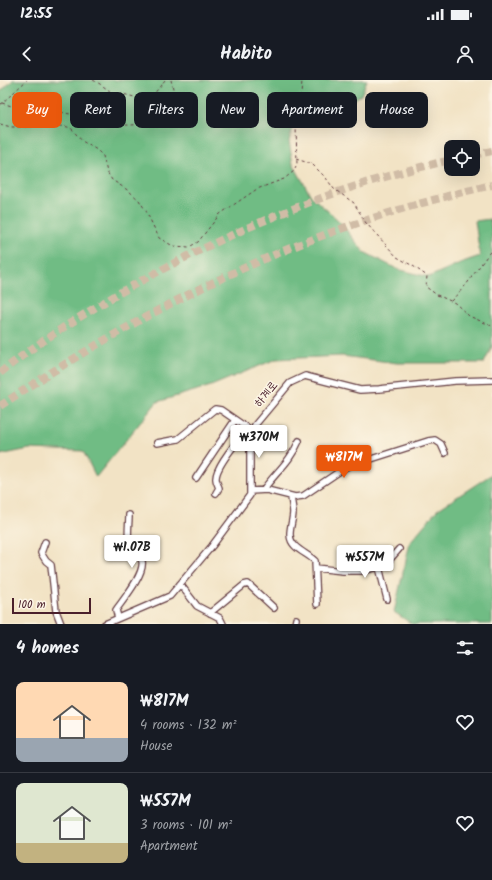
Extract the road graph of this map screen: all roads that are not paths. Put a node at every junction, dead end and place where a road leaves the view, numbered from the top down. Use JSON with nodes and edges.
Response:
{"nodes":[{"id":1,"x":492,"y":380,"type":"edge"},
{"id":2,"x":235,"y":420,"type":"junction"},
{"id":3,"x":250,"y":430,"type":"junction"},
{"id":4,"x":299,"y":441,"type":"dead end"},
{"id":5,"x":157,"y":444,"type":"dead end"},
{"id":6,"x":445,"y":453,"type":"dead end"},
{"id":7,"x":196,"y":478,"type":"dead end"},
{"id":8,"x":263,"y":490,"type":"junction"},
{"id":9,"x":250,"y":491,"type":"junction"},
{"id":10,"x":216,"y":493,"type":"dead end"},
{"id":11,"x":291,"y":496,"type":"junction"},
{"id":12,"x":130,"y":515,"type":"dead end"},
{"id":13,"x":45,"y":542,"type":"dead end"},
{"id":14,"x":399,"y":549,"type":"dead end"},
{"id":15,"x":379,"y":567,"type":"junction"},
{"id":16,"x":316,"y":568,"type":"junction"},
{"id":17,"x":180,"y":584,"type":"junction"},
{"id":18,"x":387,"y":599,"type":"dead end"},
{"id":19,"x":317,"y":604,"type":"dead end"},
{"id":20,"x":274,"y":608,"type":"dead end"},
{"id":21,"x":210,"y":613,"type":"junction"},
{"id":22,"x":118,"y":618,"type":"junction"},
{"id":23,"x":61,"y":624,"type":"edge"},
{"id":24,"x":105,"y":624,"type":"edge"},
{"id":25,"x":223,"y":624,"type":"edge"}],
"edges":[{"from":1,"to":3,"type":"street","name":"하계로"},
{"from":2,"to":3,"type":"street"},
{"from":2,"to":5,"type":"street"},
{"from":2,"to":7,"type":"street"},
{"from":3,"to":9,"type":"street","name":"하계로"},
{"from":3,"to":10,"type":"street"},
{"from":4,"to":8,"type":"street"},
{"from":6,"to":11,"type":"street"},
{"from":8,"to":9,"type":"street"},
{"from":8,"to":11,"type":"street"},
{"from":9,"to":17,"type":"street","name":"하계로"},
{"from":11,"to":16,"type":"street"},
{"from":12,"to":22,"type":"street"},
{"from":13,"to":23,"type":"street"},
{"from":14,"to":15,"type":"street"},
{"from":15,"to":16,"type":"street"},
{"from":15,"to":18,"type":"street"},
{"from":16,"to":19,"type":"street"},
{"from":17,"to":21,"type":"street"},
{"from":17,"to":22,"type":"street","name":"하계로"},
{"from":20,"to":21,"type":"street"},
{"from":21,"to":25,"type":"street"},
{"from":22,"to":24,"type":"street","name":"하계로"}]}
